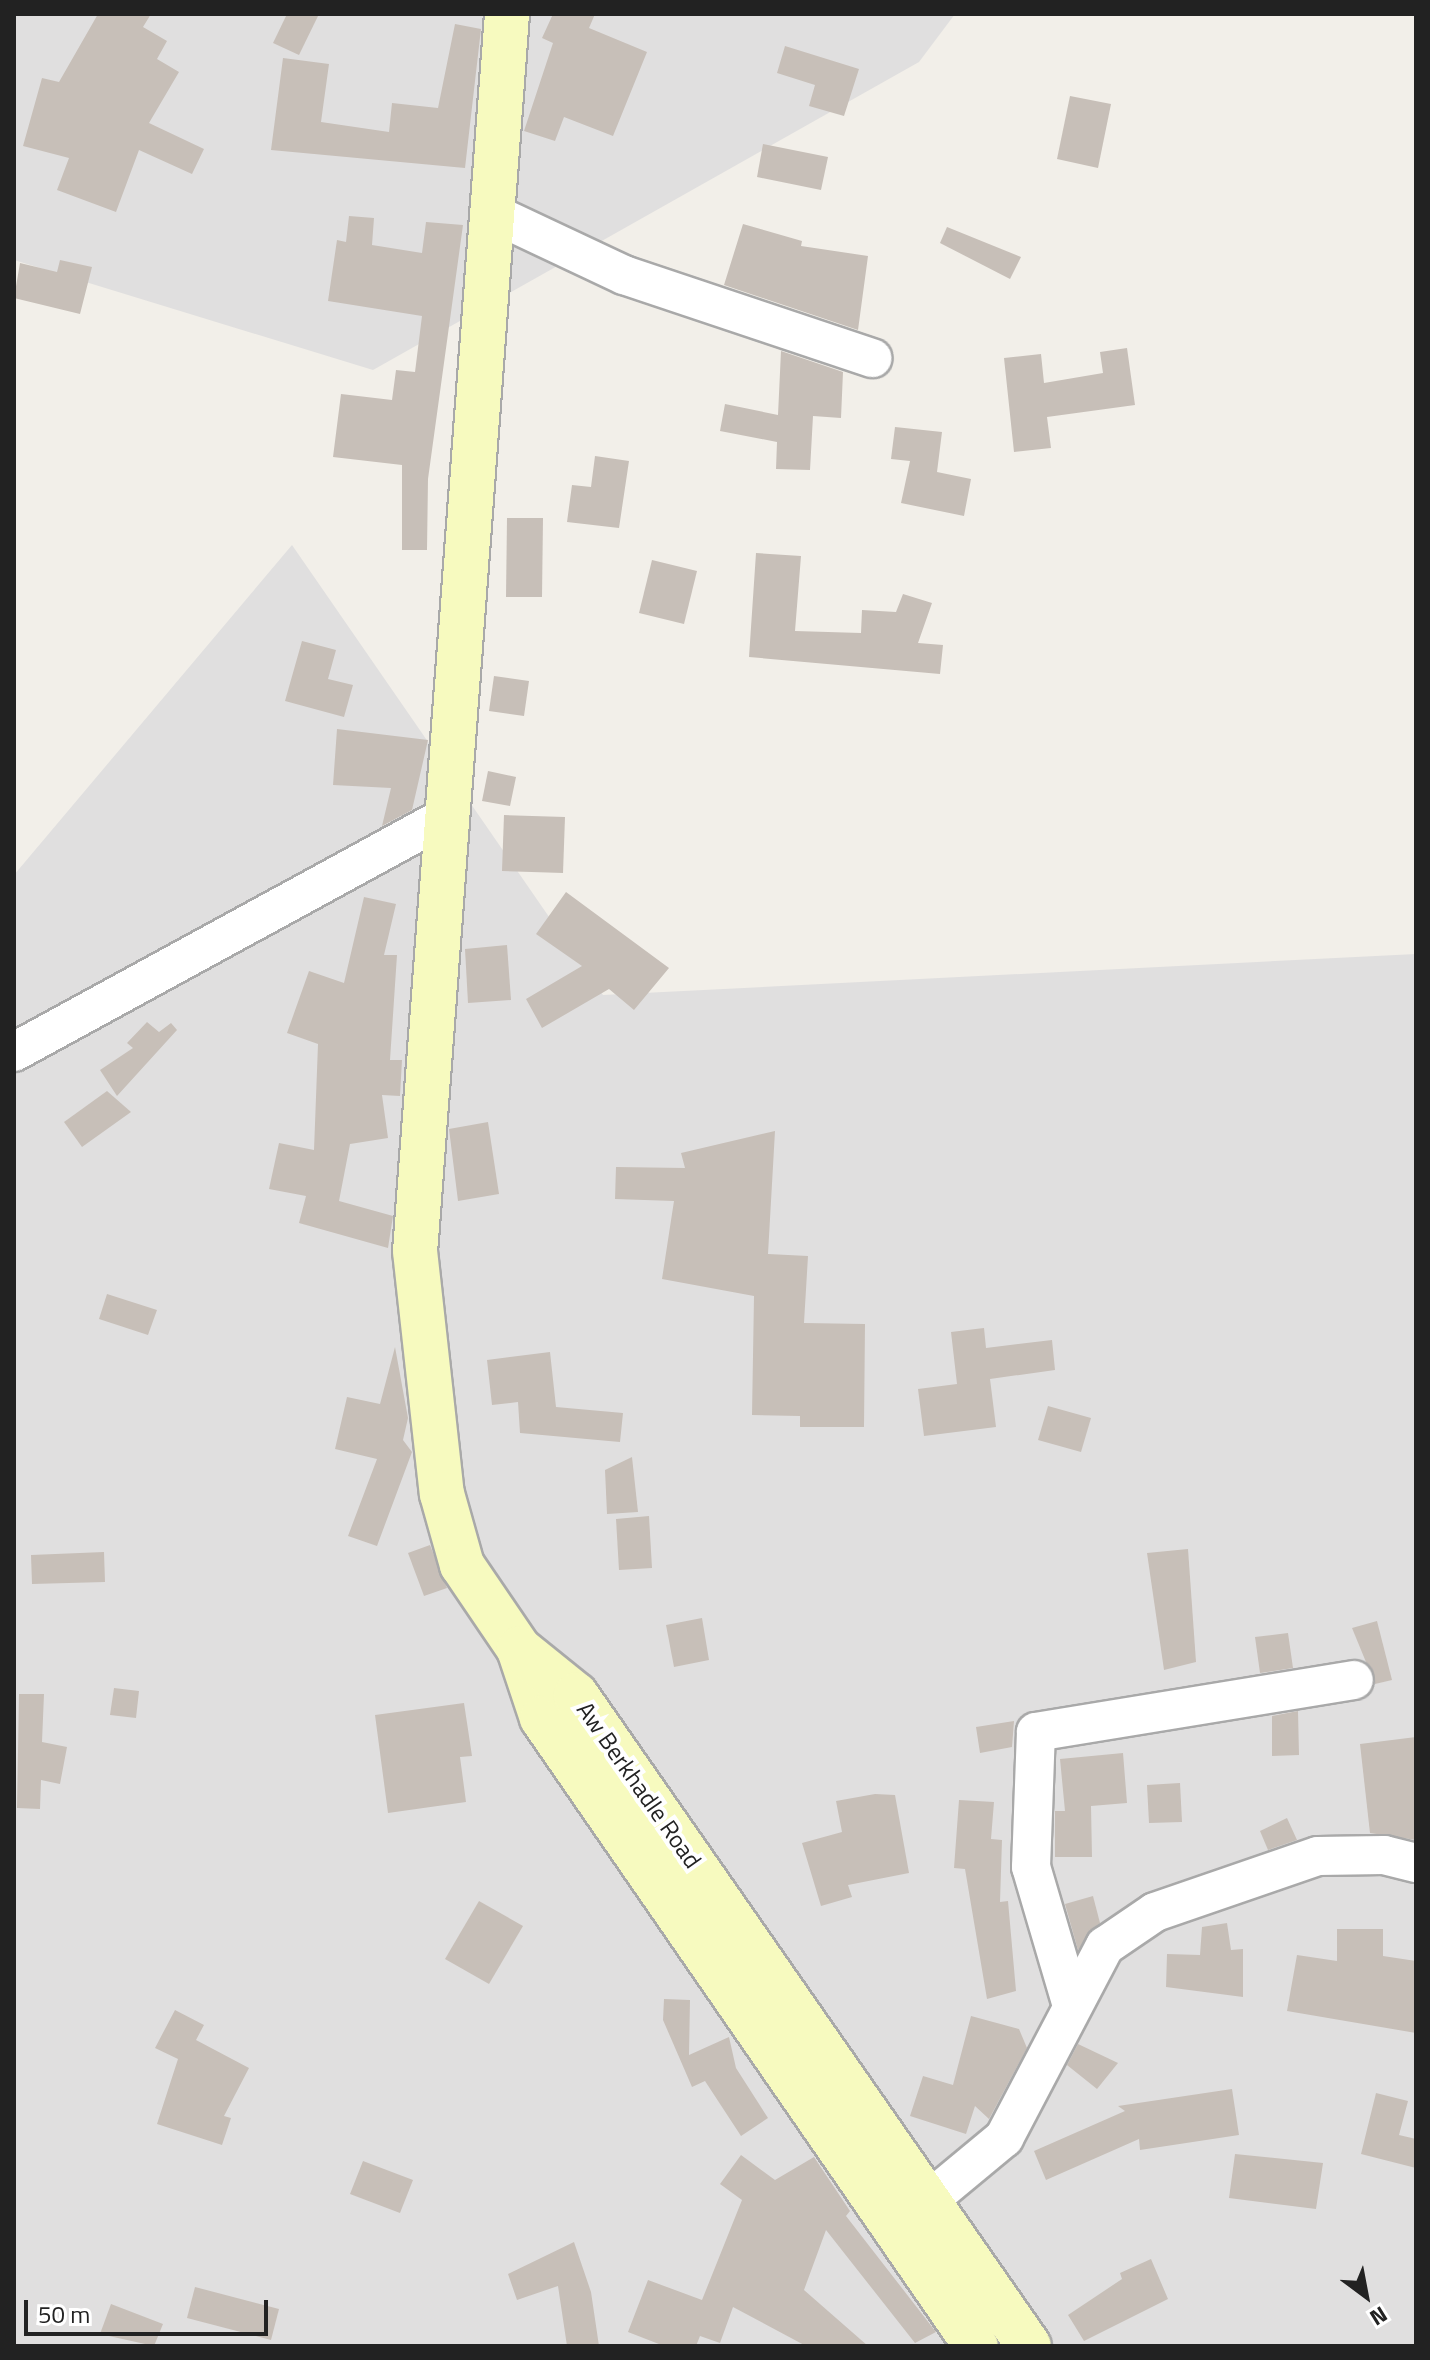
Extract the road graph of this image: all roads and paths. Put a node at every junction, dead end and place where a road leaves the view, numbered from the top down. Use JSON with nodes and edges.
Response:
{"nodes":[{"id":1,"x":507,"y":14,"type":"edge"},
{"id":2,"x":492,"y":213,"type":"junction"},
{"id":3,"x":872,"y":358,"type":"dead end"},
{"id":4,"x":447,"y":816,"type":"junction"},
{"id":5,"x":14,"y":1052,"type":"edge"},
{"id":6,"x":519,"y":1649,"type":"junction"},
{"id":7,"x":1354,"y":1680,"type":"dead end"},
{"id":8,"x":1416,"y":1863,"type":"edge"},
{"id":9,"x":1072,"y":2006,"type":"junction"},
{"id":10,"x":928,"y":2201,"type":"junction"},
{"id":11,"x":976,"y":2346,"type":"edge"},
{"id":12,"x":1029,"y":2346,"type":"edge"}],
"edges":[{"from":1,"to":2,"type":"main road"},
{"from":2,"to":3,"type":"street"},
{"from":2,"to":4,"type":"main road"},
{"from":4,"to":5,"type":"street"},
{"from":4,"to":6,"type":"main road"},
{"from":6,"to":10,"type":"main road","name":"Aw Berkhadle Road"},
{"from":6,"to":11,"type":"main road","name":"Aw Berkhadle Road"},
{"from":7,"to":9,"type":"street"},
{"from":8,"to":9,"type":"street"},
{"from":9,"to":10,"type":"street"},
{"from":10,"to":12,"type":"main road","name":"Aw Berkhadle Road"}]}
